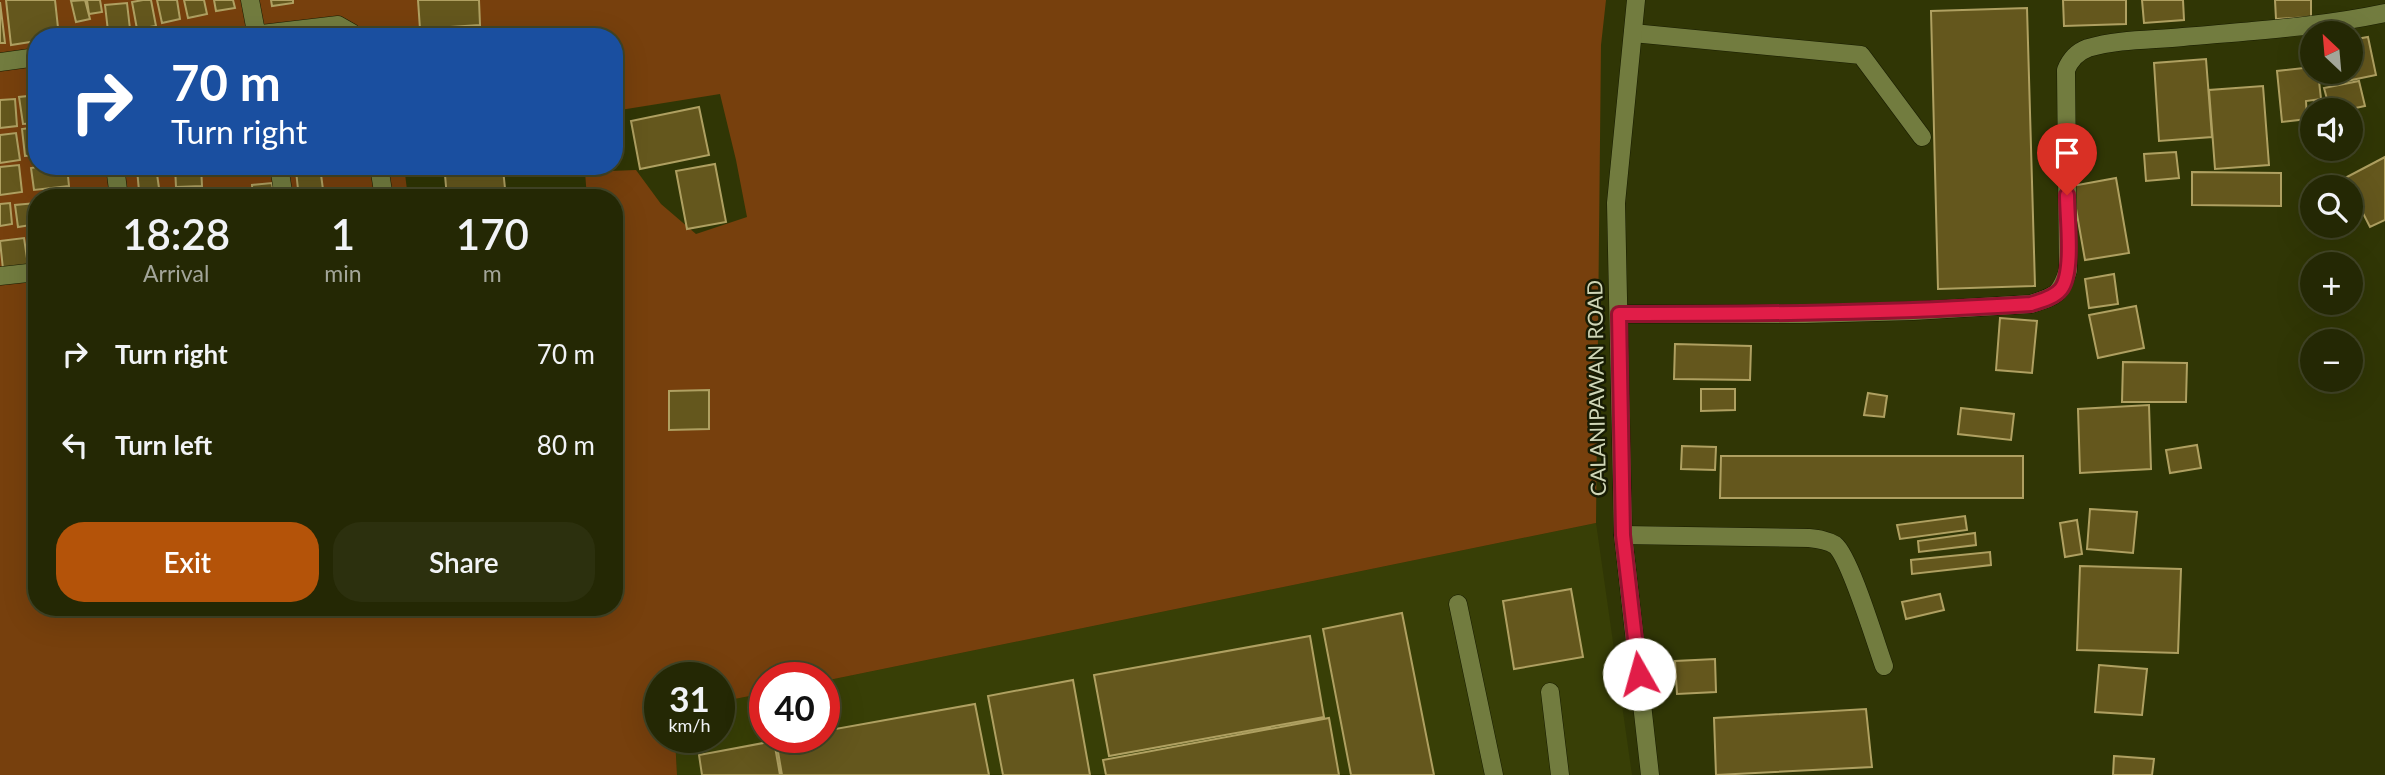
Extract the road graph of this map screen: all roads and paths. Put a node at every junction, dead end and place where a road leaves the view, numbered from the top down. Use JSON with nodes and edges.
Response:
{"nodes":[{"id":1,"x":250,"y":0,"type":"edge"},
{"id":2,"x":1636,"y":0,"type":"edge"},
{"id":3,"x":2385,"y":13,"type":"edge"},
{"id":4,"x":255,"y":28,"type":"edge"},
{"id":5,"x":316,"y":28,"type":"edge"},
{"id":6,"x":343,"y":28,"type":"edge"},
{"id":7,"x":1633,"y":33,"type":"junction"},
{"id":8,"x":28,"y":58,"type":"edge"},
{"id":9,"x":0,"y":62,"type":"edge"},
{"id":10,"x":1922,"y":137,"type":"dead end"},
{"id":11,"x":28,"y":273,"type":"edge"},
{"id":12,"x":0,"y":276,"type":"edge"},
{"id":13,"x":1619,"y":314,"type":"junction"},
{"id":14,"x":1623,"y":535,"type":"junction"},
{"id":15,"x":1458,"y":604,"type":"dead end"},
{"id":16,"x":1884,"y":666,"type":"dead end"},
{"id":17,"x":1550,"y":692,"type":"dead end"},
{"id":18,"x":1494,"y":775,"type":"edge"},
{"id":19,"x":1560,"y":775,"type":"edge"},
{"id":20,"x":1650,"y":775,"type":"edge"}],
"edges":[{"from":1,"to":4,"type":"street"},
{"from":2,"to":7,"type":"street","name":"CALANIPAWAN ROAD"},
{"from":3,"to":13,"type":"street"},
{"from":5,"to":6,"type":"street"},
{"from":7,"to":10,"type":"street"},
{"from":7,"to":13,"type":"street","name":"CALANIPAWAN ROAD"},
{"from":8,"to":9,"type":"street"},
{"from":11,"to":12,"type":"street"},
{"from":13,"to":14,"type":"street","name":"CALANIPAWAN ROAD"},
{"from":14,"to":16,"type":"street"},
{"from":14,"to":20,"type":"street","name":"CALANIPAWAN ROAD"},
{"from":15,"to":18,"type":"street"},
{"from":17,"to":19,"type":"street"}]}
